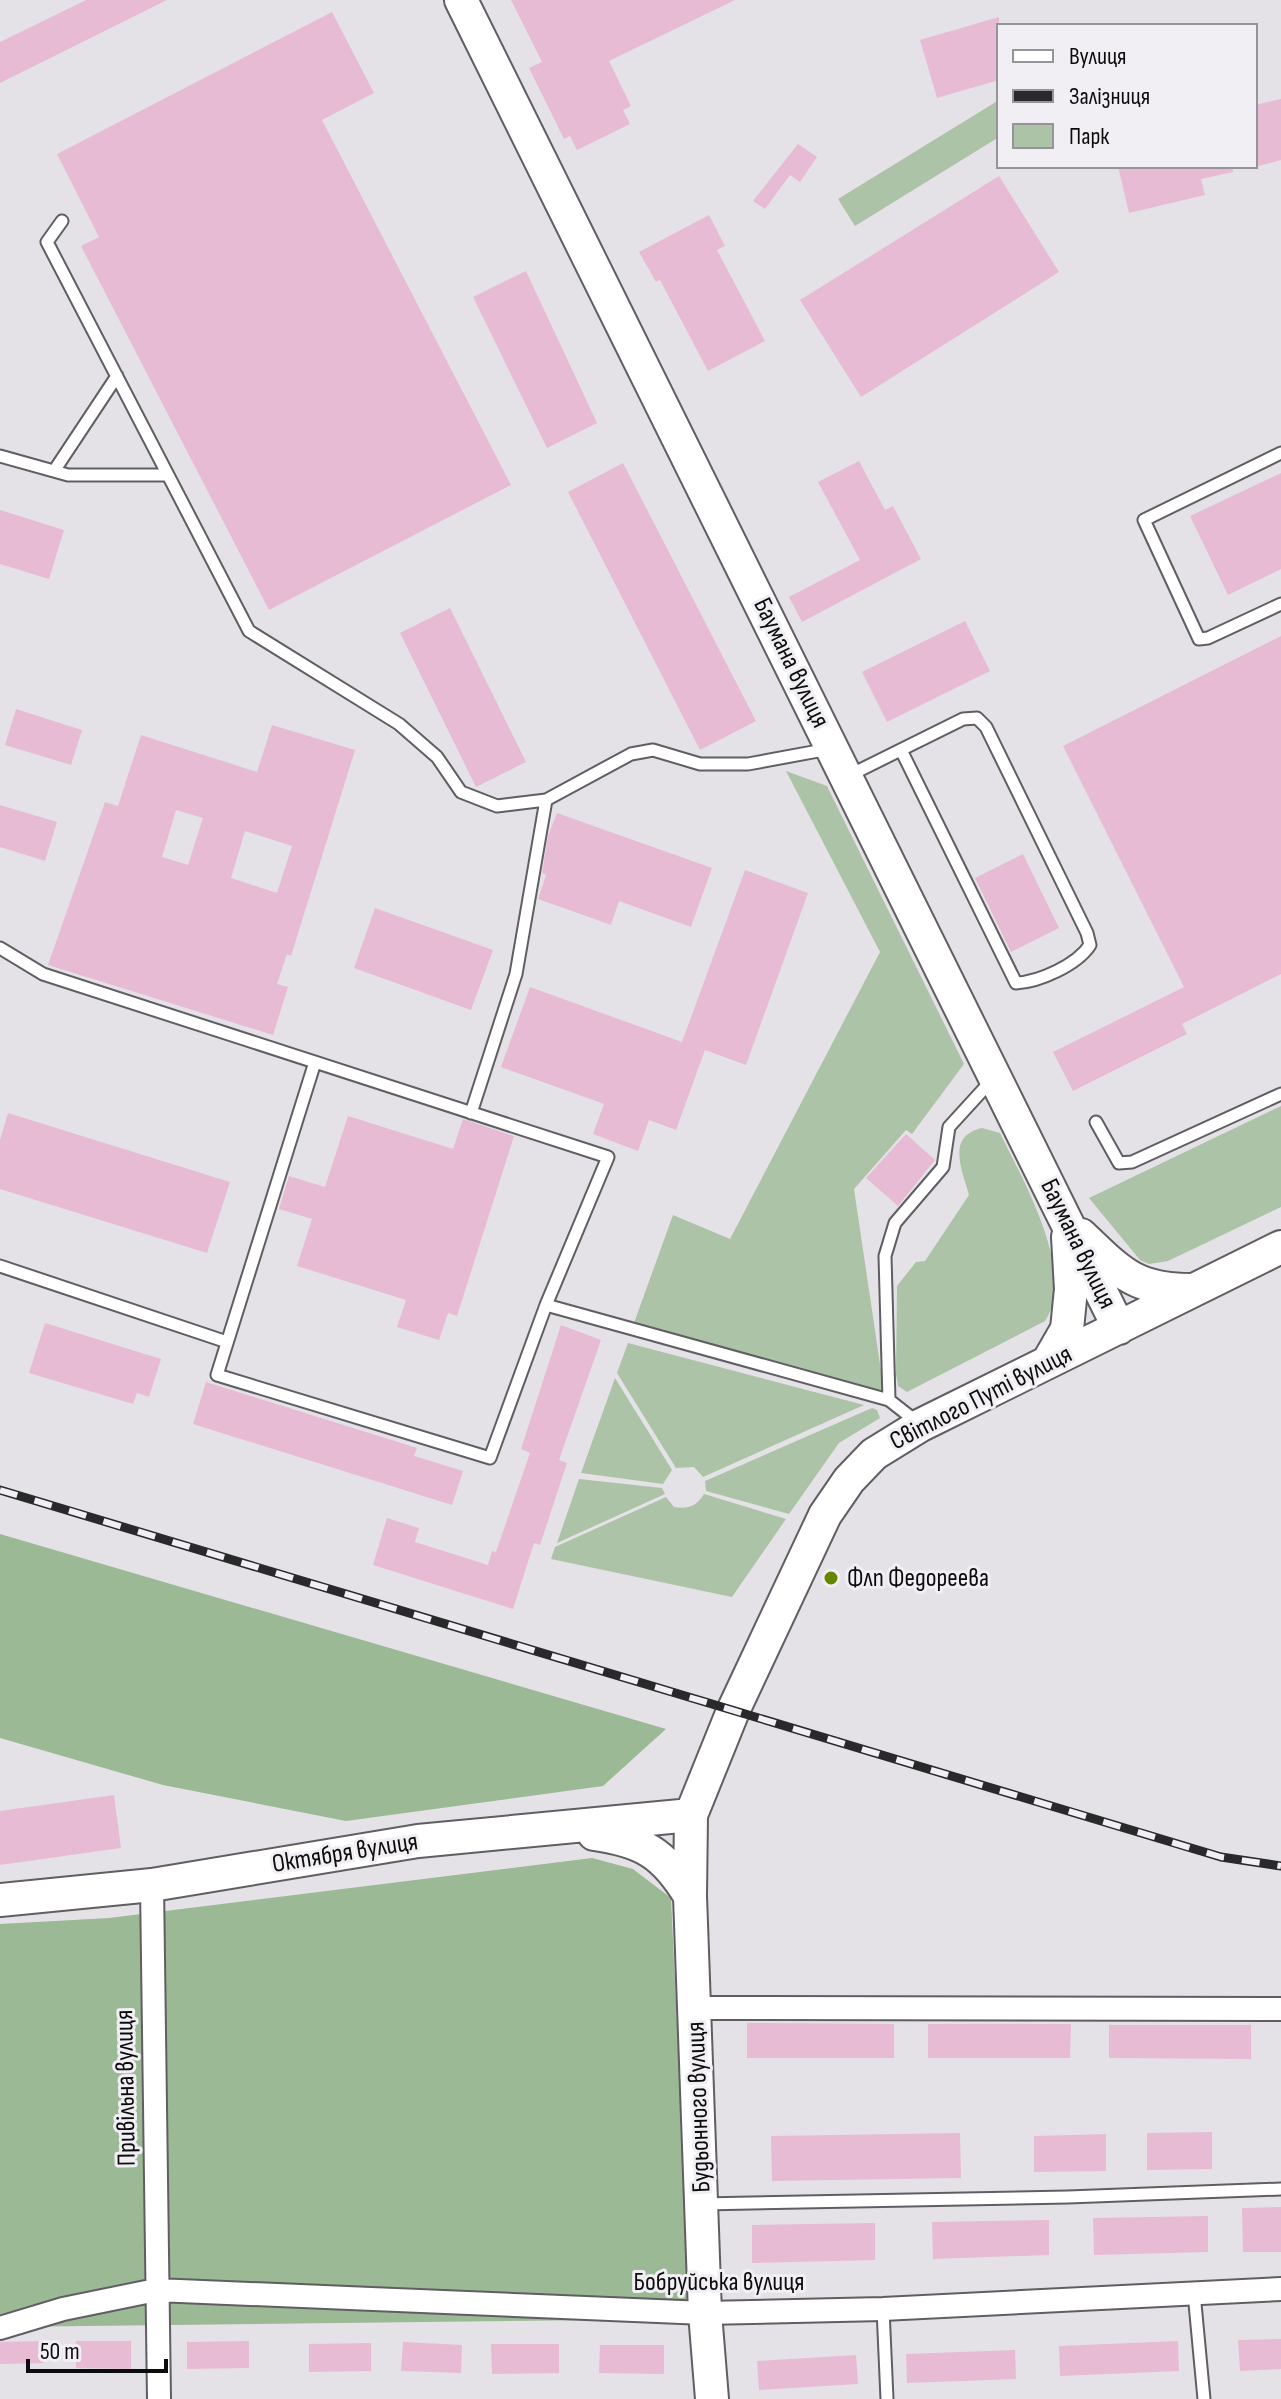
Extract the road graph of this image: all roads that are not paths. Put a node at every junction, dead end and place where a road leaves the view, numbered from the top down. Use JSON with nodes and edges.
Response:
{"nodes":[{"id":1,"x":461,"y":0,"type":"edge"},
{"id":2,"x":62,"y":221,"type":"dead end"},
{"id":3,"x":117,"y":376,"type":"junction"},
{"id":4,"x":1281,"y":453,"type":"edge"},
{"id":5,"x":0,"y":456,"type":"edge"},
{"id":6,"x":54,"y":471,"type":"junction"},
{"id":7,"x":168,"y":475,"type":"junction"},
{"id":8,"x":1281,"y":604,"type":"edge"},
{"id":9,"x":901,"y":750,"type":"junction"},
{"id":10,"x":840,"y":762,"type":"junction"},
{"id":11,"x":546,"y":800,"type":"junction"},
{"id":12,"x":0,"y":948,"type":"edge"},
{"id":13,"x":315,"y":1062,"type":"junction"},
{"id":14,"x":996,"y":1076,"type":"junction"},
{"id":15,"x":1281,"y":1094,"type":"edge"},
{"id":16,"x":471,"y":1113,"type":"junction"},
{"id":17,"x":1096,"y":1122,"type":"dead end"},
{"id":18,"x":1067,"y":1222,"type":"junction"},
{"id":19,"x":1281,"y":1247,"type":"edge"},
{"id":20,"x":0,"y":1266,"type":"edge"},
{"id":21,"x":1194,"y":1290,"type":"junction"},
{"id":22,"x":546,"y":1305,"type":"junction"},
{"id":23,"x":1119,"y":1328,"type":"junction"},
{"id":24,"x":227,"y":1342,"type":"junction"},
{"id":25,"x":1048,"y":1362,"type":"junction"},
{"id":26,"x":889,"y":1400,"type":"junction"},
{"id":27,"x":921,"y":1425,"type":"junction"},
{"id":28,"x":691,"y":1815,"type":"junction"},
{"id":29,"x":551,"y":1828,"type":"junction"},
{"id":30,"x":152,"y":1885,"type":"junction"},
{"id":31,"x":690,"y":1896,"type":"junction"},
{"id":32,"x":0,"y":1900,"type":"edge"},
{"id":33,"x":696,"y":2008,"type":"junction"},
{"id":34,"x":1281,"y":2009,"type":"edge"},
{"id":35,"x":1281,"y":2189,"type":"edge"},
{"id":36,"x":702,"y":2204,"type":"junction"},
{"id":37,"x":1281,"y":2289,"type":"edge"},
{"id":38,"x":156,"y":2290,"type":"junction"},
{"id":39,"x":1194,"y":2293,"type":"junction"},
{"id":40,"x":883,"y":2309,"type":"junction"},
{"id":41,"x":705,"y":2313,"type":"junction"},
{"id":42,"x":0,"y":2328,"type":"edge"},
{"id":43,"x":159,"y":2399,"type":"edge"},
{"id":44,"x":712,"y":2399,"type":"edge"},
{"id":45,"x":887,"y":2399,"type":"edge"},
{"id":46,"x":1204,"y":2399,"type":"edge"}],
"edges":[{"from":1,"to":10,"type":"main road","name":"Баумана вулиця"},
{"from":2,"to":3,"type":"lane"},
{"from":3,"to":6,"type":"lane"},
{"from":3,"to":7,"type":"lane"},
{"from":4,"to":8,"type":"lane"},
{"from":5,"to":6,"type":"lane"},
{"from":6,"to":7,"type":"lane"},
{"from":7,"to":11,"type":"lane"},
{"from":9,"to":9,"type":"lane"},
{"from":9,"to":10,"type":"lane"},
{"from":10,"to":11,"type":"lane"},
{"from":10,"to":14,"type":"main road","name":"Баумана вулиця"},
{"from":11,"to":16,"type":"lane"},
{"from":12,"to":13,"type":"lane"},
{"from":13,"to":16,"type":"lane"},
{"from":13,"to":24,"type":"lane"},
{"from":14,"to":18,"type":"main road","name":"Баумана вулиця"},
{"from":14,"to":26,"type":"lane"},
{"from":15,"to":17,"type":"lane"},
{"from":16,"to":22,"type":"lane"},
{"from":18,"to":21,"type":"main road"},
{"from":18,"to":23,"type":"main road","name":"Баумана вулиця"},
{"from":18,"to":25,"type":"main road"},
{"from":19,"to":21,"type":"main road","name":"Світлого Путі вулиця"},
{"from":20,"to":24,"type":"lane"},
{"from":21,"to":23,"type":"main road","name":"Світлого Путі вулиця"},
{"from":22,"to":24,"type":"lane"},
{"from":22,"to":26,"type":"lane"},
{"from":23,"to":25,"type":"main road","name":"Світлого Путі вулиця"},
{"from":25,"to":27,"type":"main road","name":"Світлого Путі вулиця"},
{"from":26,"to":27,"type":"lane"},
{"from":27,"to":28,"type":"main road","name":"Світлого Путі вулиця"},
{"from":28,"to":29,"type":"main road","name":"Октября вулиця"},
{"from":28,"to":31,"type":"main road","name":"Будьонного вулиця"},
{"from":29,"to":30,"type":"main road","name":"Октября вулиця"},
{"from":29,"to":31,"type":"main road"},
{"from":30,"to":32,"type":"main road","name":"Октября вулиця"},
{"from":30,"to":38,"type":"street","name":"Привільна вулиця"},
{"from":31,"to":33,"type":"main road","name":"Будьонного вулиця"},
{"from":33,"to":34,"type":"street"},
{"from":33,"to":36,"type":"main road","name":"Будьонного вулиця"},
{"from":35,"to":36,"type":"lane"},
{"from":36,"to":41,"type":"main road","name":"Будьонного вулиця"},
{"from":37,"to":39,"type":"street","name":"Бобруйська вулиця"},
{"from":38,"to":41,"type":"street","name":"Бобруйська вулиця"},
{"from":38,"to":42,"type":"street"},
{"from":38,"to":43,"type":"street","name":"Привільна вулиця"},
{"from":39,"to":40,"type":"street","name":"Бобруйська вулиця"},
{"from":39,"to":46,"type":"lane"},
{"from":40,"to":41,"type":"street","name":"Бобруйська вулиця"},
{"from":40,"to":45,"type":"lane"},
{"from":41,"to":44,"type":"main road","name":"Будьонного вулиця"}]}
